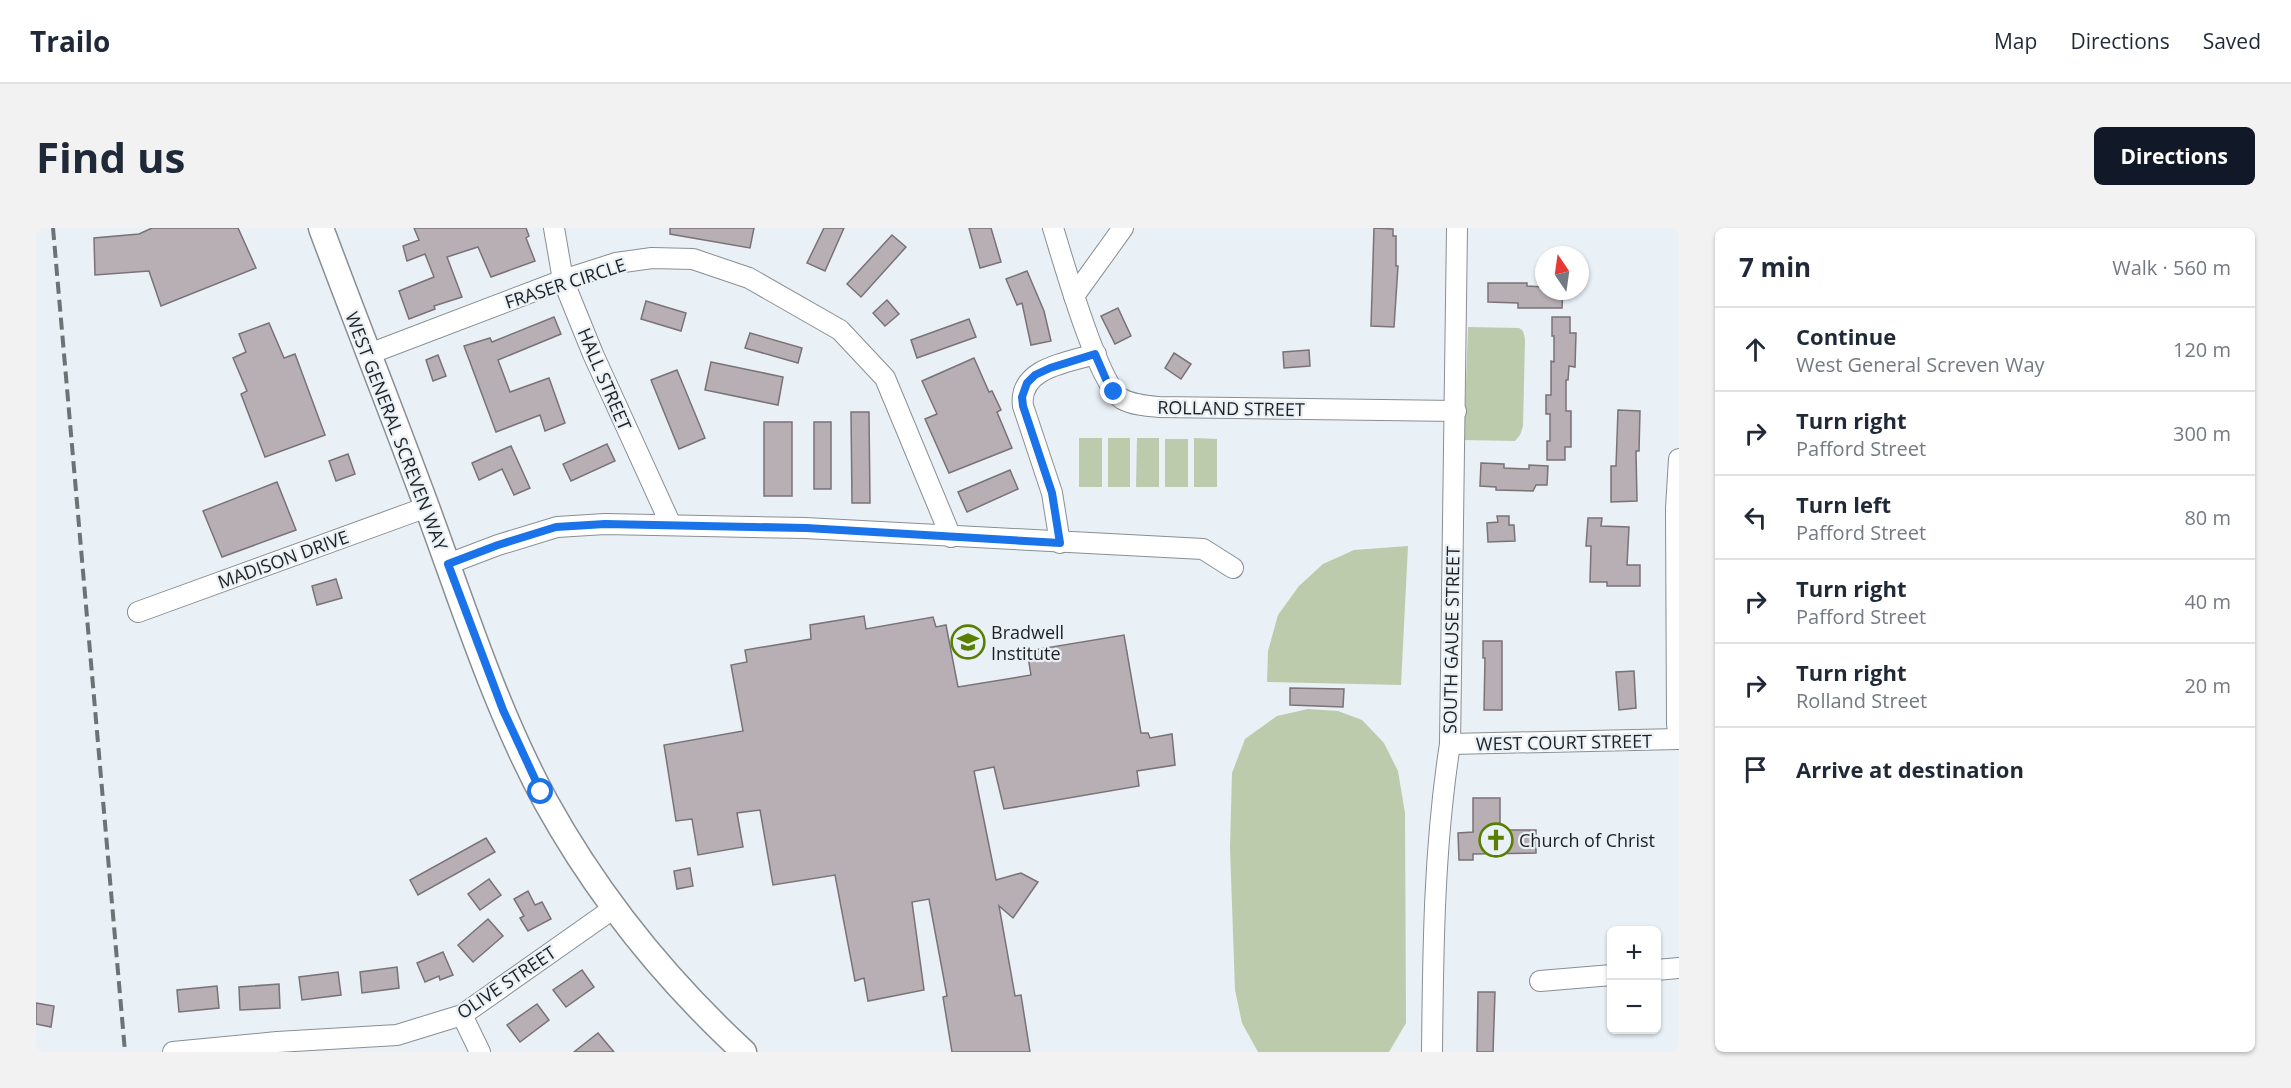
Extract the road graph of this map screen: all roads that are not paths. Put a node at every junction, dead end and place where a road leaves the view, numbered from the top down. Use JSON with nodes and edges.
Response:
{"nodes":[{"id":1,"x":321,"y":228,"type":"edge"},
{"id":2,"x":554,"y":228,"type":"edge"},
{"id":3,"x":1053,"y":228,"type":"edge"},
{"id":4,"x":1123,"y":228,"type":"edge"},
{"id":5,"x":1457,"y":228,"type":"edge"},
{"id":6,"x":563,"y":280,"type":"junction"},
{"id":7,"x":1074,"y":296,"type":"junction"},
{"id":8,"x":369,"y":354,"type":"junction"},
{"id":9,"x":1095,"y":354,"type":"junction"},
{"id":10,"x":1456,"y":411,"type":"junction"},
{"id":11,"x":1679,"y":459,"type":"edge"},
{"id":12,"x":427,"y":507,"type":"junction"},
{"id":13,"x":670,"y":525,"type":"junction"},
{"id":14,"x":951,"y":537,"type":"junction"},
{"id":15,"x":1060,"y":543,"type":"junction"},
{"id":16,"x":448,"y":564,"type":"junction"},
{"id":17,"x":1233,"y":568,"type":"dead end"},
{"id":18,"x":138,"y":612,"type":"dead end"},
{"id":19,"x":1679,"y":738,"type":"edge"},
{"id":20,"x":1450,"y":744,"type":"junction"},
{"id":21,"x":614,"y":908,"type":"junction"},
{"id":22,"x":1679,"y":968,"type":"edge"},
{"id":23,"x":1661,"y":970,"type":"edge"},
{"id":24,"x":1607,"y":975,"type":"edge"},
{"id":25,"x":1540,"y":981,"type":"dead end"},
{"id":26,"x":462,"y":1016,"type":"junction"},
{"id":27,"x":278,"y":1047,"type":"edge"},
{"id":28,"x":172,"y":1052,"type":"edge"},
{"id":29,"x":480,"y":1052,"type":"edge"},
{"id":30,"x":744,"y":1052,"type":"edge"},
{"id":31,"x":1432,"y":1052,"type":"edge"}],
"edges":[{"from":1,"to":8,"type":"main road","name":"WEST GENERAL SCREVEN WAY"},
{"from":2,"to":6,"type":"street","name":"HALL STREET"},
{"from":3,"to":7,"type":"street","name":"ROLLAND STREET"},
{"from":4,"to":7,"type":"street"},
{"from":5,"to":10,"type":"street","name":"SOUTH GAUSE STREET"},
{"from":6,"to":8,"type":"street","name":"FRASER CIRCLE"},
{"from":6,"to":13,"type":"street","name":"HALL STREET"},
{"from":6,"to":14,"type":"street","name":"FRASER CIRCLE"},
{"from":7,"to":9,"type":"street","name":"ROLLAND STREET"},
{"from":8,"to":12,"type":"main road","name":"WEST GENERAL SCREVEN WAY"},
{"from":9,"to":10,"type":"street","name":"ROLLAND STREET"},
{"from":9,"to":15,"type":"street"},
{"from":10,"to":20,"type":"street","name":"SOUTH GAUSE STREET"},
{"from":11,"to":19,"type":"street"},
{"from":12,"to":16,"type":"main road","name":"WEST GENERAL SCREVEN WAY"},
{"from":12,"to":18,"type":"street","name":"MADISON DRIVE"},
{"from":13,"to":14,"type":"street"},
{"from":13,"to":16,"type":"street"},
{"from":14,"to":15,"type":"street"},
{"from":15,"to":17,"type":"street"},
{"from":16,"to":21,"type":"main road","name":"WEST GENERAL SCREVEN WAY"},
{"from":19,"to":20,"type":"street","name":"WEST COURT STREET"},
{"from":20,"to":31,"type":"street","name":"SOUTH GAUSE STREET"},
{"from":21,"to":26,"type":"street","name":"OLIVE STREET"},
{"from":21,"to":30,"type":"main road","name":"WEST GENERAL SCREVEN WAY"},
{"from":22,"to":23,"type":"street"},
{"from":24,"to":25,"type":"street"},
{"from":26,"to":27,"type":"street","name":"OLIVE STREET"},
{"from":26,"to":29,"type":"street"},
{"from":27,"to":28,"type":"street","name":"OLIVE STREET"}]}
